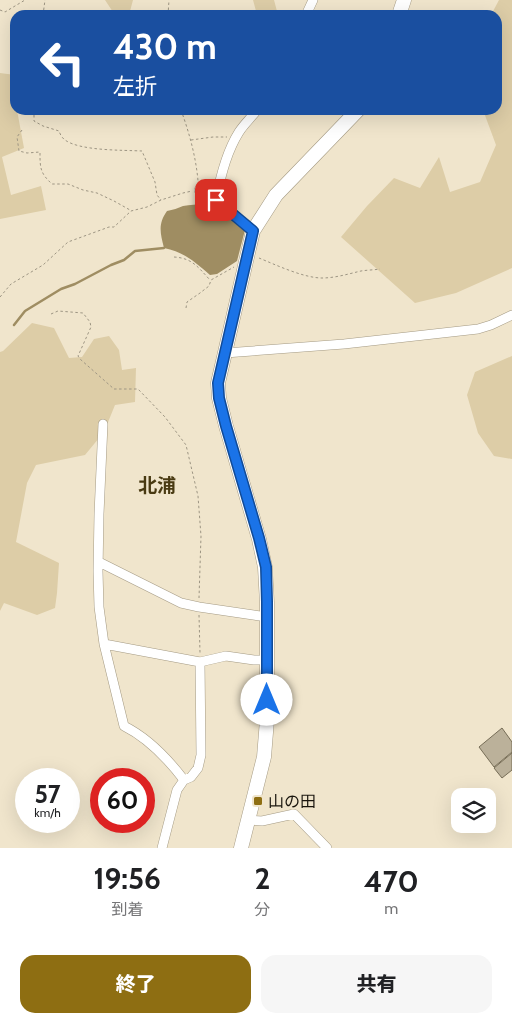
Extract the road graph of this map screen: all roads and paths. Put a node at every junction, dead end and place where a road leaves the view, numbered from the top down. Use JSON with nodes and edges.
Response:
{"nodes":[{"id":1,"x":24,"y":0,"type":"edge"},
{"id":2,"x":0,"y":10,"type":"edge"},
{"id":3,"x":34,"y":115,"type":"edge"},
{"id":4,"x":183,"y":115,"type":"edge"},
{"id":5,"x":252,"y":115,"type":"edge"},
{"id":6,"x":353,"y":115,"type":"edge"},
{"id":7,"x":22,"y":130,"type":"dead end"},
{"id":8,"x":236,"y":139,"type":"junction"},
{"id":9,"x":190,"y":141,"type":"junction"},
{"id":10,"x":199,"y":190,"type":"junction"},
{"id":11,"x":161,"y":200,"type":"junction"},
{"id":12,"x":216,"y":200,"type":"junction"},
{"id":13,"x":131,"y":211,"type":"junction"},
{"id":14,"x":253,"y":231,"type":"junction"},
{"id":15,"x":174,"y":257,"type":"dead end"},
{"id":16,"x":246,"y":257,"type":"junction"},
{"id":17,"x":380,"y":269,"type":"dead end"},
{"id":18,"x":211,"y":280,"type":"junction"},
{"id":19,"x":0,"y":297,"type":"edge"},
{"id":20,"x":186,"y":308,"type":"dead end"},
{"id":21,"x":52,"y":314,"type":"dead end"},
{"id":22,"x":512,"y":315,"type":"edge"},
{"id":23,"x":225,"y":353,"type":"junction"},
{"id":24,"x":103,"y":424,"type":"dead end"},
{"id":25,"x":98,"y":562,"type":"junction"},
{"id":26,"x":199,"y":607,"type":"junction"},
{"id":27,"x":267,"y":616,"type":"junction"},
{"id":28,"x":104,"y":644,"type":"junction"},
{"id":29,"x":267,"y":660,"type":"junction"},
{"id":30,"x":200,"y":662,"type":"junction"},
{"id":31,"x":184,"y":780,"type":"junction"},
{"id":32,"x":248,"y":820,"type":"junction"},
{"id":33,"x":162,"y":848,"type":"edge"},
{"id":34,"x":241,"y":848,"type":"edge"},
{"id":35,"x":327,"y":848,"type":"edge"}],
"edges":[{"from":1,"to":2,"type":"path"},
{"from":3,"to":11,"type":"path"},
{"from":4,"to":9,"type":"path"},
{"from":5,"to":8,"type":"street"},
{"from":6,"to":14,"type":"main road"},
{"from":7,"to":13,"type":"path"},
{"from":8,"to":9,"type":"path"},
{"from":8,"to":12,"type":"street"},
{"from":9,"to":10,"type":"path"},
{"from":10,"to":11,"type":"path"},
{"from":10,"to":12,"type":"street"},
{"from":11,"to":13,"type":"path"},
{"from":12,"to":14,"type":"street"},
{"from":13,"to":19,"type":"path"},
{"from":14,"to":16,"type":"main road"},
{"from":15,"to":18,"type":"path"},
{"from":16,"to":17,"type":"path"},
{"from":16,"to":18,"type":"path"},
{"from":16,"to":23,"type":"main road"},
{"from":18,"to":20,"type":"path"},
{"from":21,"to":26,"type":"path"},
{"from":22,"to":23,"type":"street"},
{"from":23,"to":27,"type":"main road"},
{"from":24,"to":25,"type":"street"},
{"from":25,"to":26,"type":"street"},
{"from":25,"to":28,"type":"street"},
{"from":26,"to":27,"type":"street"},
{"from":26,"to":30,"type":"path"},
{"from":27,"to":29,"type":"main road"},
{"from":28,"to":30,"type":"street"},
{"from":28,"to":31,"type":"street"},
{"from":29,"to":30,"type":"street"},
{"from":29,"to":32,"type":"main road"},
{"from":30,"to":31,"type":"street"},
{"from":31,"to":33,"type":"street"},
{"from":32,"to":34,"type":"main road"},
{"from":32,"to":35,"type":"street"}]}
